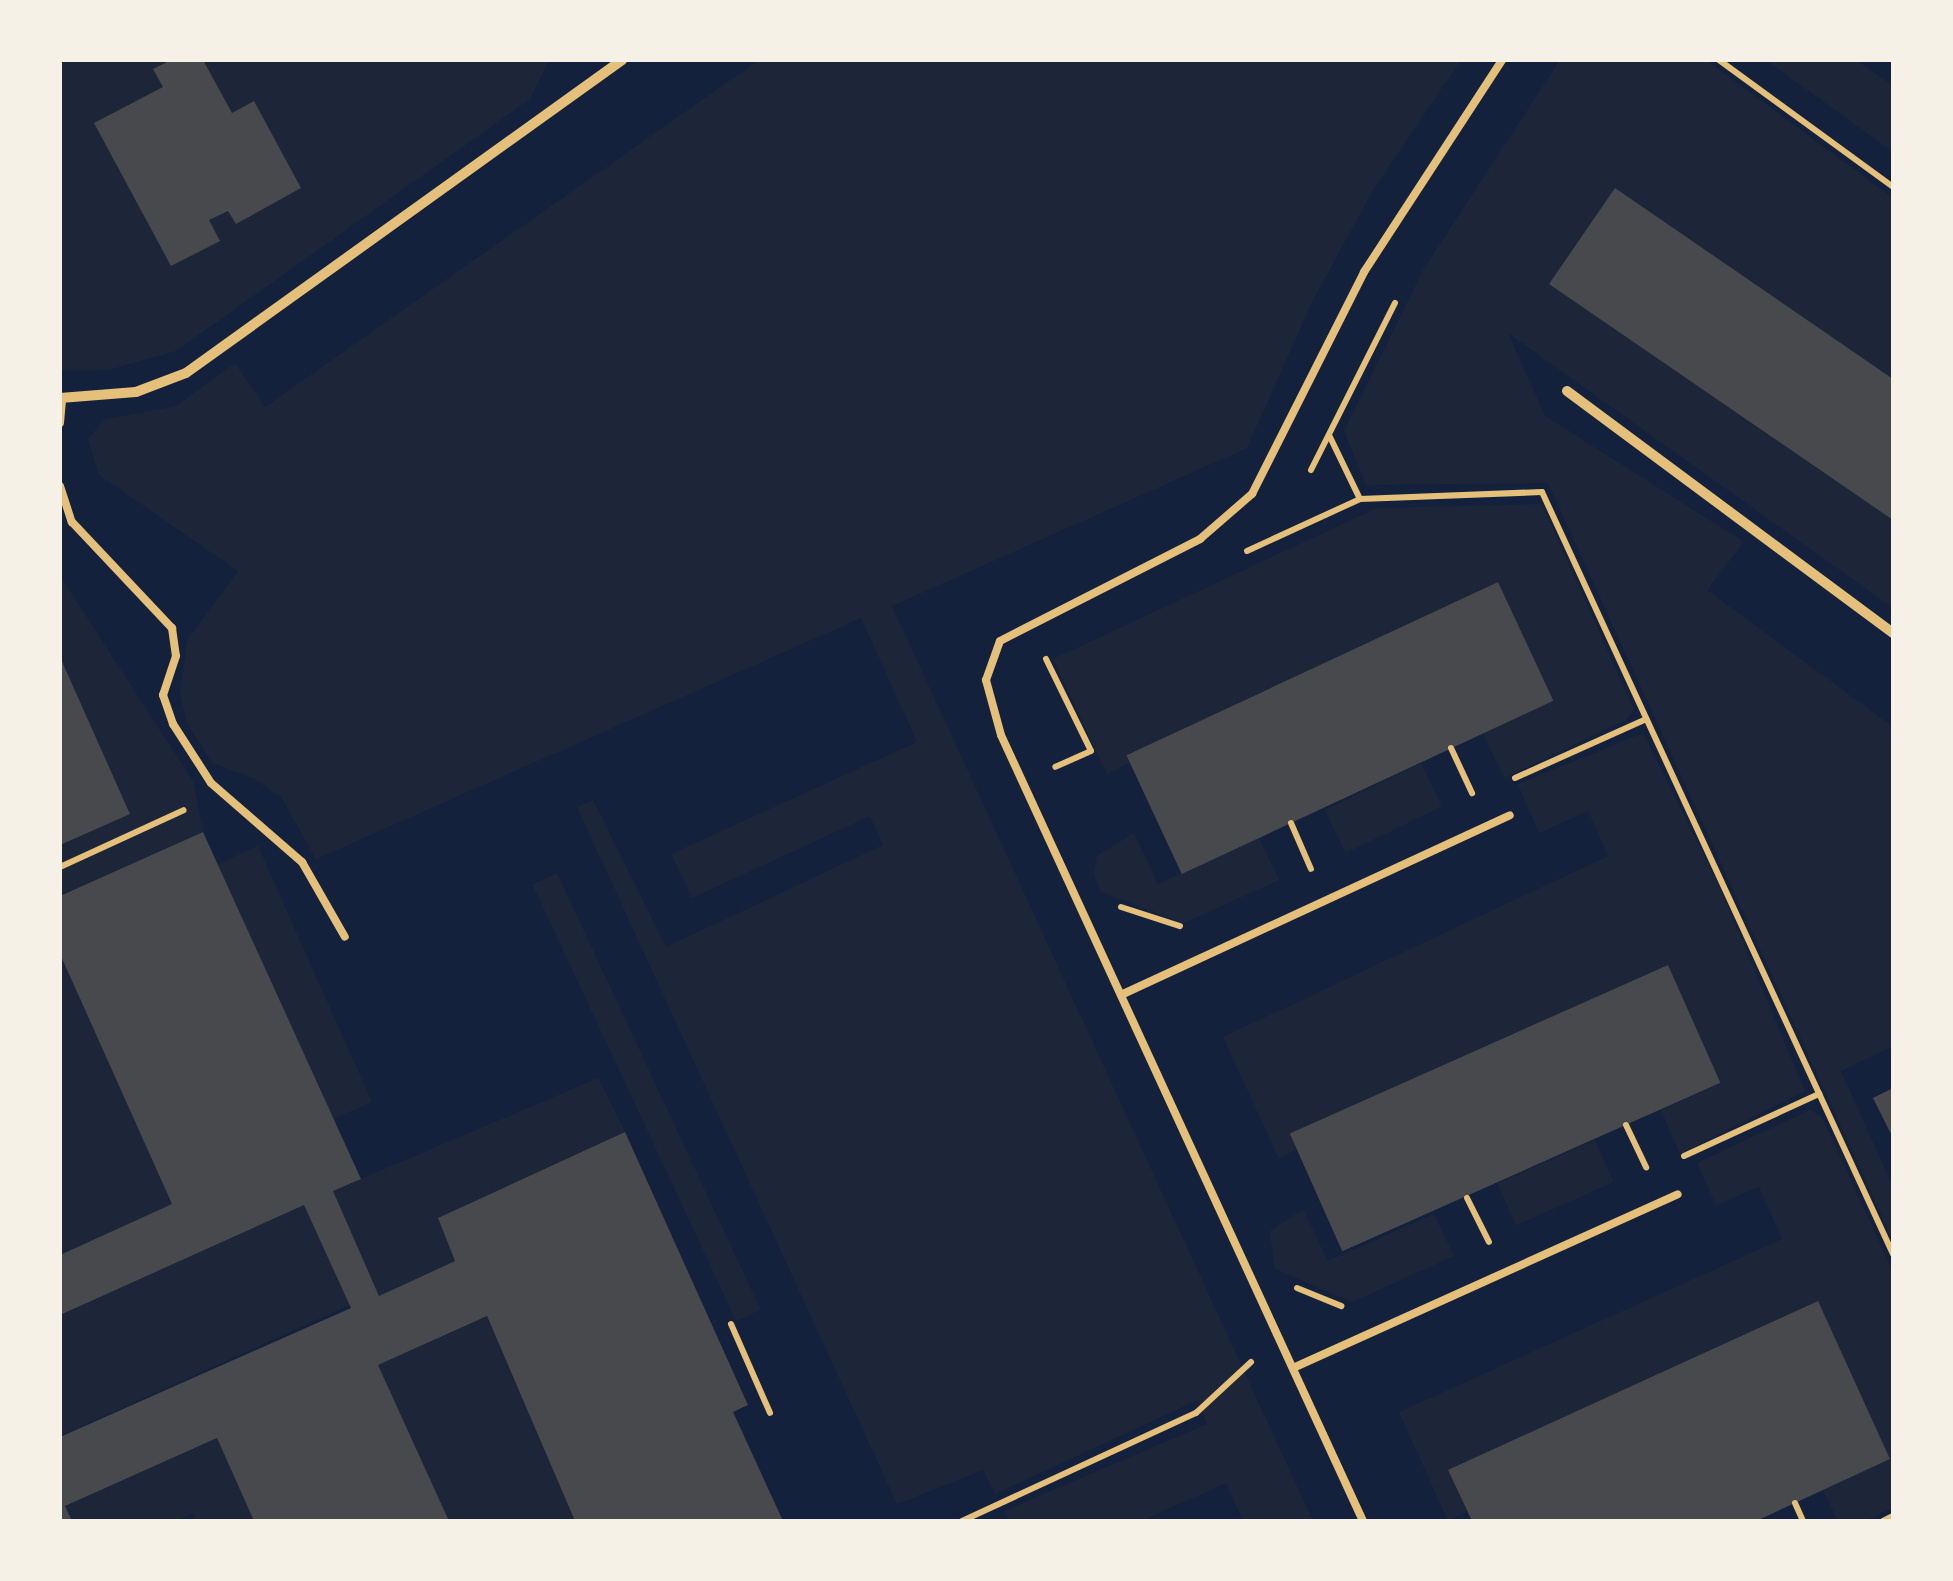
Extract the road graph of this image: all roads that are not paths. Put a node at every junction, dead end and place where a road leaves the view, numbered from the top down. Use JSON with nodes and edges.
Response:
{"nodes":[{"id":1,"x":622,"y":60,"type":"edge"},
{"id":2,"x":1502,"y":60,"type":"edge"},
{"id":3,"x":1567,"y":391,"type":"dead end"},
{"id":4,"x":61,"y":398,"type":"edge"},
{"id":5,"x":60,"y":423,"type":"edge"},
{"id":6,"x":60,"y":486,"type":"edge"},
{"id":7,"x":1893,"y":633,"type":"edge"},
{"id":8,"x":1510,"y":814,"type":"dead end"},
{"id":9,"x":345,"y":937,"type":"dead end"},
{"id":10,"x":1122,"y":994,"type":"junction"},
{"id":11,"x":1678,"y":1194,"type":"dead end"},
{"id":12,"x":1294,"y":1368,"type":"junction"},
{"id":13,"x":1363,"y":1521,"type":"edge"}],
"edges":[{"from":1,"to":4,"type":"street"},
{"from":2,"to":10,"type":"lane"},
{"from":3,"to":7,"type":"street"},
{"from":4,"to":5,"type":"lane"},
{"from":6,"to":9,"type":"lane"},
{"from":8,"to":10,"type":"lane"},
{"from":10,"to":12,"type":"lane"},
{"from":11,"to":12,"type":"lane"},
{"from":12,"to":13,"type":"lane"}]}
